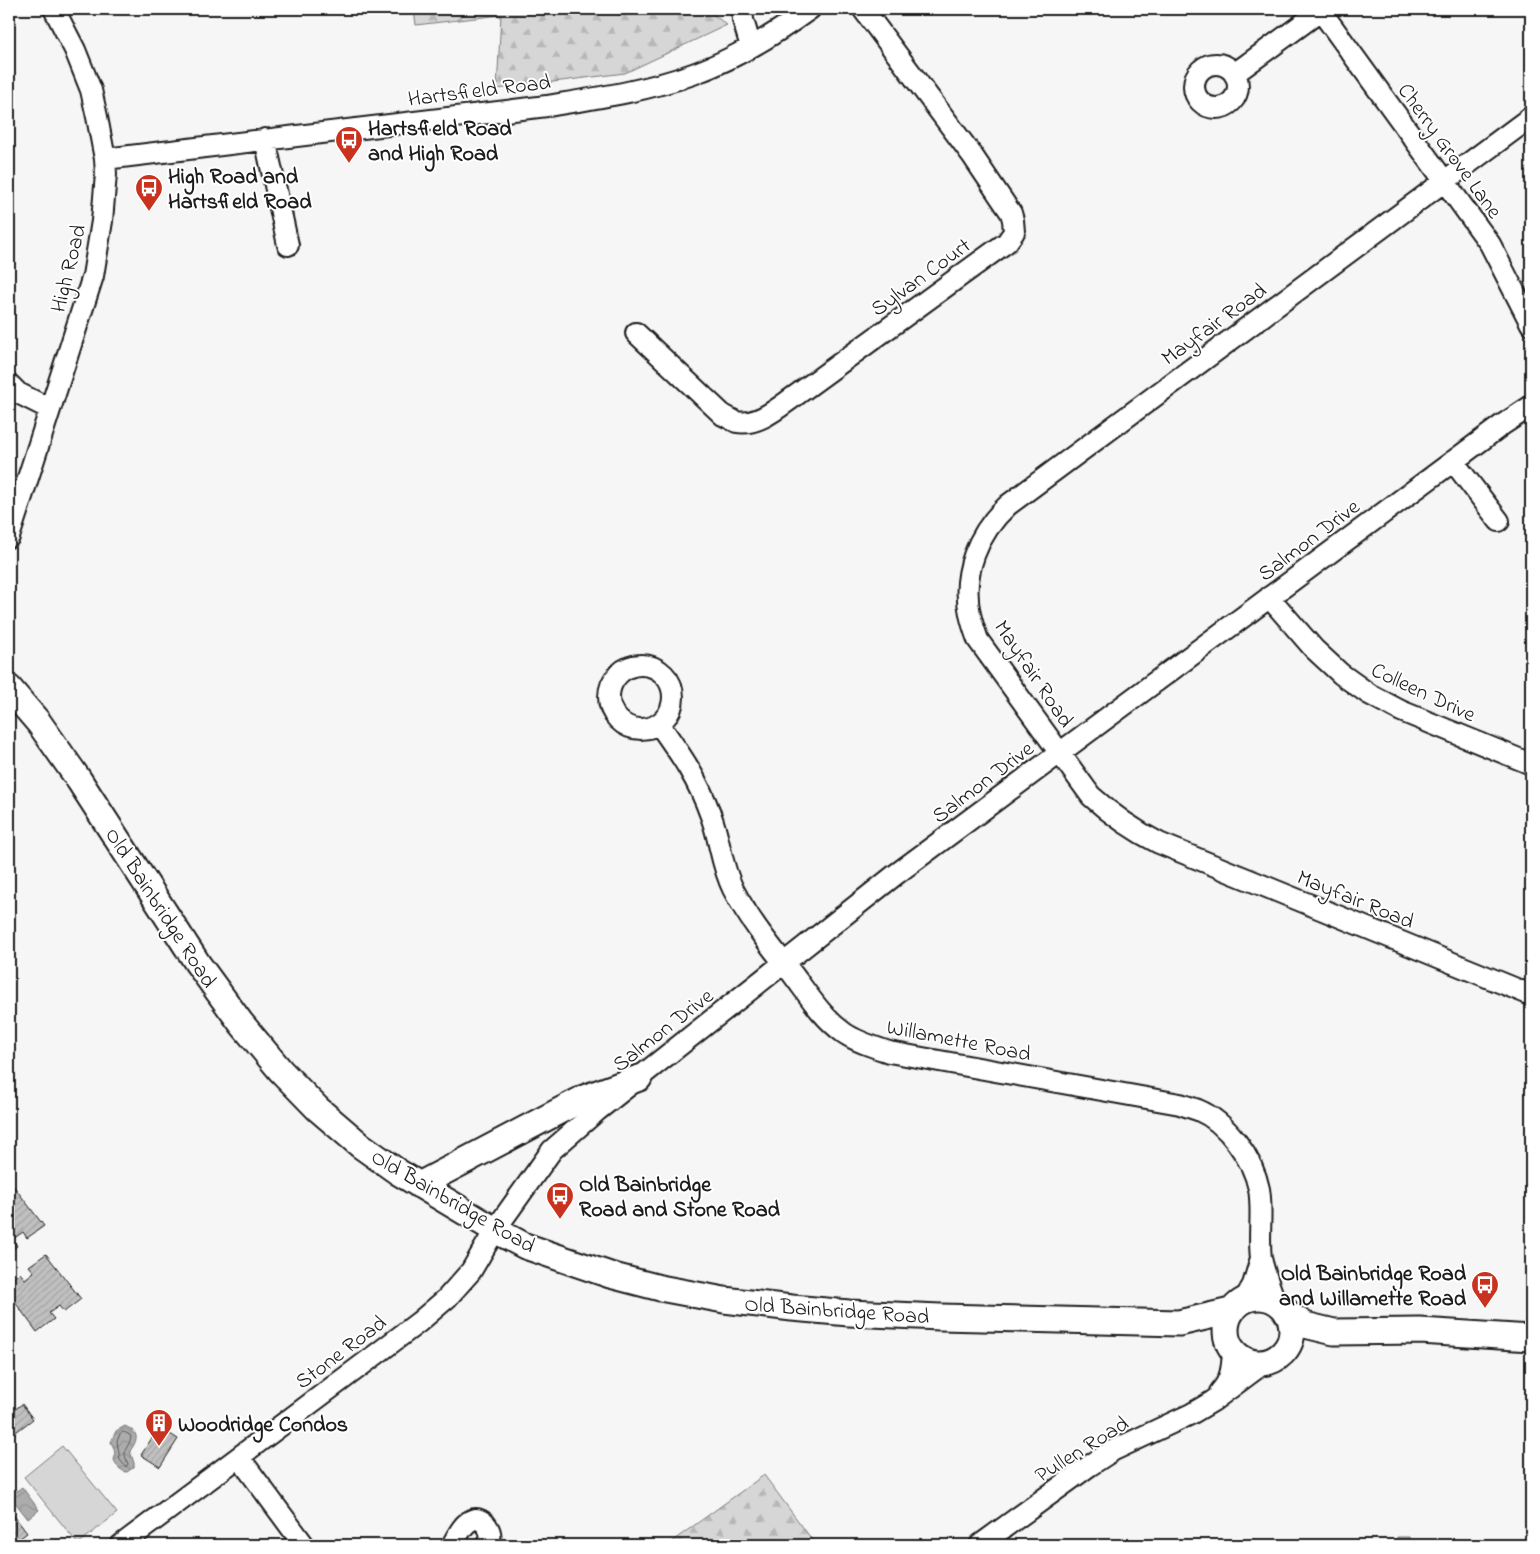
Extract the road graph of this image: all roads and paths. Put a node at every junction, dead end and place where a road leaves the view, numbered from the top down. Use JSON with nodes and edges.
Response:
{"nodes":[{"id":1,"x":54,"y":9,"type":"edge"},
{"id":2,"x":742,"y":9,"type":"edge"},
{"id":3,"x":810,"y":9,"type":"edge"},
{"id":4,"x":864,"y":9,"type":"edge"},
{"id":5,"x":1322,"y":10,"type":"edge"},
{"id":6,"x":750,"y":47,"type":"junction"},
{"id":7,"x":1234,"y":74,"type":"dead end"},
{"id":8,"x":1531,"y":118,"type":"edge"},
{"id":9,"x":265,"y":139,"type":"junction"},
{"id":10,"x":106,"y":159,"type":"junction"},
{"id":11,"x":1445,"y":181,"type":"junction"},
{"id":12,"x":288,"y":245,"type":"dead end"},
{"id":13,"x":1531,"y":324,"type":"edge"},
{"id":14,"x":636,"y":333,"type":"dead end"},
{"id":15,"x":9,"y":384,"type":"edge"},
{"id":16,"x":1531,"y":406,"type":"edge"},
{"id":17,"x":50,"y":409,"type":"junction"},
{"id":18,"x":1453,"y":461,"type":"junction"},
{"id":19,"x":1499,"y":521,"type":"dead end"},
{"id":20,"x":9,"y":538,"type":"edge"},
{"id":21,"x":1269,"y":598,"type":"junction"},
{"id":22,"x":9,"y":688,"type":"edge"},
{"id":23,"x":659,"y":724,"type":"dead end"},
{"id":24,"x":1060,"y":752,"type":"junction"},
{"id":25,"x":1531,"y":764,"type":"edge"},
{"id":26,"x":784,"y":963,"type":"junction"},
{"id":27,"x":1531,"y":995,"type":"edge"},
{"id":28,"x":639,"y":1078,"type":"junction"},
{"id":29,"x":419,"y":1185,"type":"junction"},
{"id":30,"x":495,"y":1230,"type":"junction"},
{"id":31,"x":1261,"y":1258,"type":"junction"},
{"id":32,"x":1237,"y":1306,"type":"junction"},
{"id":33,"x":1281,"y":1307,"type":"junction"},
{"id":34,"x":1179,"y":1323,"type":"junction"},
{"id":35,"x":1334,"y":1332,"type":"junction"},
{"id":36,"x":1531,"y":1338,"type":"edge"},
{"id":37,"x":1289,"y":1345,"type":"junction"},
{"id":38,"x":1230,"y":1347,"type":"junction"},
{"id":39,"x":1264,"y":1363,"type":"junction"},
{"id":40,"x":1212,"y":1401,"type":"junction"},
{"id":41,"x":239,"y":1457,"type":"junction"},
{"id":42,"x":121,"y":1545,"type":"edge"},
{"id":43,"x":304,"y":1545,"type":"edge"},
{"id":44,"x":452,"y":1545,"type":"edge"},
{"id":45,"x":487,"y":1545,"type":"edge"},
{"id":46,"x":980,"y":1545,"type":"edge"}],
"edges":[{"from":1,"to":10,"type":"street","name":"High Road"},
{"from":2,"to":6,"type":"street"},
{"from":3,"to":6,"type":"street","name":"Hartsfield Road"},
{"from":4,"to":14,"type":"street","name":"Sylvan Court"},
{"from":5,"to":7,"type":"street"},
{"from":5,"to":11,"type":"street","name":"Cherry Grove Lane"},
{"from":6,"to":9,"type":"street","name":"Hartsfield Road"},
{"from":8,"to":11,"type":"street","name":"Mayfair Road"},
{"from":9,"to":10,"type":"street","name":"Hartsfield Road"},
{"from":9,"to":12,"type":"street"},
{"from":10,"to":17,"type":"street","name":"High Road"},
{"from":11,"to":13,"type":"street","name":"Cherry Grove Lane"},
{"from":11,"to":24,"type":"street","name":"Mayfair Road"},
{"from":15,"to":17,"type":"street"},
{"from":16,"to":18,"type":"street","name":"Salmon Drive"},
{"from":17,"to":20,"type":"street","name":"High Road"},
{"from":18,"to":19,"type":"street"},
{"from":18,"to":21,"type":"street","name":"Salmon Drive"},
{"from":21,"to":24,"type":"street","name":"Salmon Drive"},
{"from":21,"to":25,"type":"street","name":"Colleen Drive"},
{"from":22,"to":29,"type":"main road","name":"Old Bainbridge Road"},
{"from":23,"to":26,"type":"street","name":"Willamette Road"},
{"from":24,"to":26,"type":"street","name":"Salmon Drive"},
{"from":24,"to":27,"type":"street","name":"Mayfair Road"},
{"from":26,"to":28,"type":"street","name":"Salmon Drive"},
{"from":26,"to":31,"type":"street","name":"Willamette Road"},
{"from":28,"to":29,"type":"main road"},
{"from":28,"to":30,"type":"street","name":"Salmon Drive"},
{"from":29,"to":30,"type":"main road","name":"Old Bainbridge Road"},
{"from":30,"to":34,"type":"main road","name":"Old Bainbridge Road"},
{"from":30,"to":41,"type":"street","name":"Stone Road"},
{"from":31,"to":32,"type":"street","name":"Willamette Road"},
{"from":31,"to":33,"type":"street","name":"Willamette Road"},
{"from":32,"to":33,"type":"main road"},
{"from":32,"to":34,"type":"main road","name":"Old Bainbridge Road"},
{"from":32,"to":38,"type":"main road"},
{"from":33,"to":35,"type":"main road"},
{"from":33,"to":37,"type":"main road"},
{"from":34,"to":38,"type":"main road","name":"Old Bainbridge Road"},
{"from":35,"to":36,"type":"main road"},
{"from":35,"to":37,"type":"main road"},
{"from":37,"to":39,"type":"main road"},
{"from":38,"to":39,"type":"main road"},
{"from":38,"to":40,"type":"street","name":"Pullen Road"},
{"from":39,"to":40,"type":"street","name":"Pullen Road"},
{"from":40,"to":46,"type":"street","name":"Pullen Road"},
{"from":41,"to":42,"type":"street","name":"Stone Road"},
{"from":41,"to":43,"type":"street"},
{"from":44,"to":45,"type":"street"}]}
